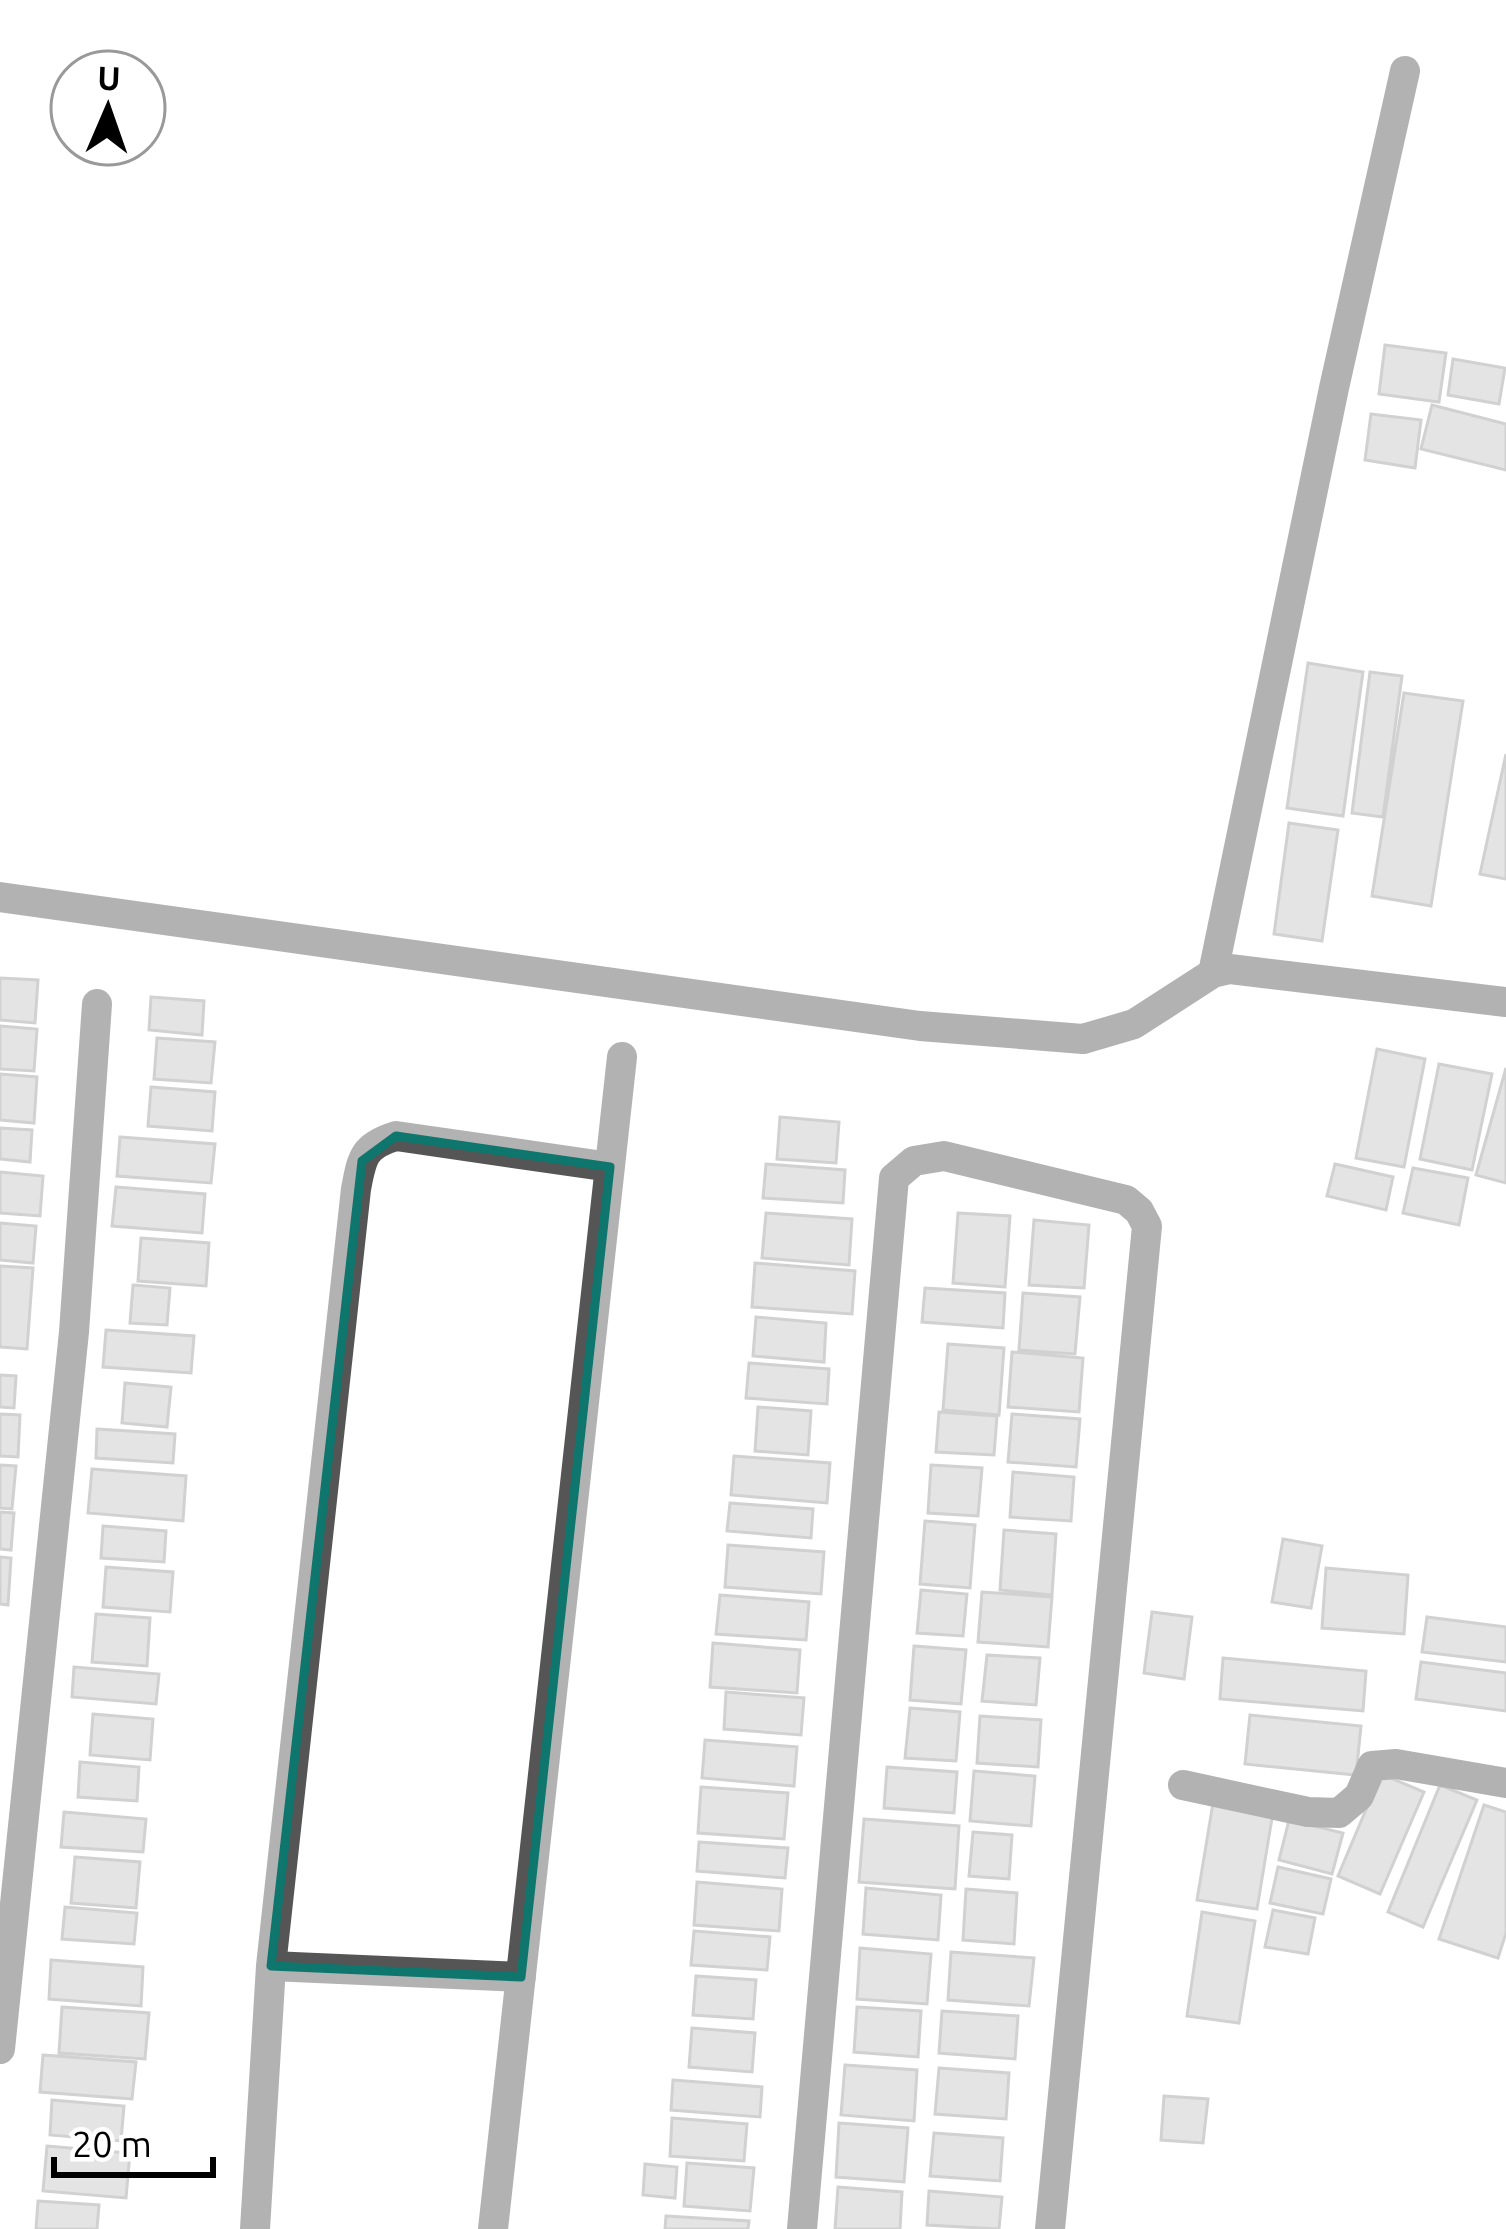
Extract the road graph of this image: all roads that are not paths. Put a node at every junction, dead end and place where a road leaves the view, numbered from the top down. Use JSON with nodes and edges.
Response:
{"nodes":[{"id":1,"x":1405,"y":70,"type":"dead end"},
{"id":2,"x":0,"y":897,"type":"edge"},
{"id":3,"x":1213,"y":973,"type":"junction"},
{"id":4,"x":1506,"y":1002,"type":"edge"},
{"id":5,"x":97,"y":1004,"type":"dead end"},
{"id":6,"x":622,"y":1058,"type":"dead end"},
{"id":7,"x":610,"y":1167,"type":"junction"},
{"id":8,"x":1506,"y":1783,"type":"edge"},
{"id":9,"x":1183,"y":1785,"type":"dead end"},
{"id":10,"x":271,"y":1966,"type":"junction"},
{"id":11,"x":521,"y":1977,"type":"junction"},
{"id":12,"x":0,"y":2049,"type":"edge"},
{"id":13,"x":255,"y":2229,"type":"edge"},
{"id":14,"x":493,"y":2229,"type":"edge"},
{"id":15,"x":802,"y":2229,"type":"edge"},
{"id":16,"x":1051,"y":2229,"type":"edge"}],
"edges":[{"from":1,"to":3,"type":"street"},
{"from":2,"to":3,"type":"street"},
{"from":3,"to":4,"type":"street"},
{"from":5,"to":12,"type":"street"},
{"from":6,"to":7,"type":"street"},
{"from":7,"to":10,"type":"street"},
{"from":7,"to":11,"type":"street"},
{"from":8,"to":9,"type":"street"},
{"from":10,"to":11,"type":"street"},
{"from":10,"to":13,"type":"street"},
{"from":11,"to":14,"type":"street"},
{"from":15,"to":16,"type":"street"}]}
